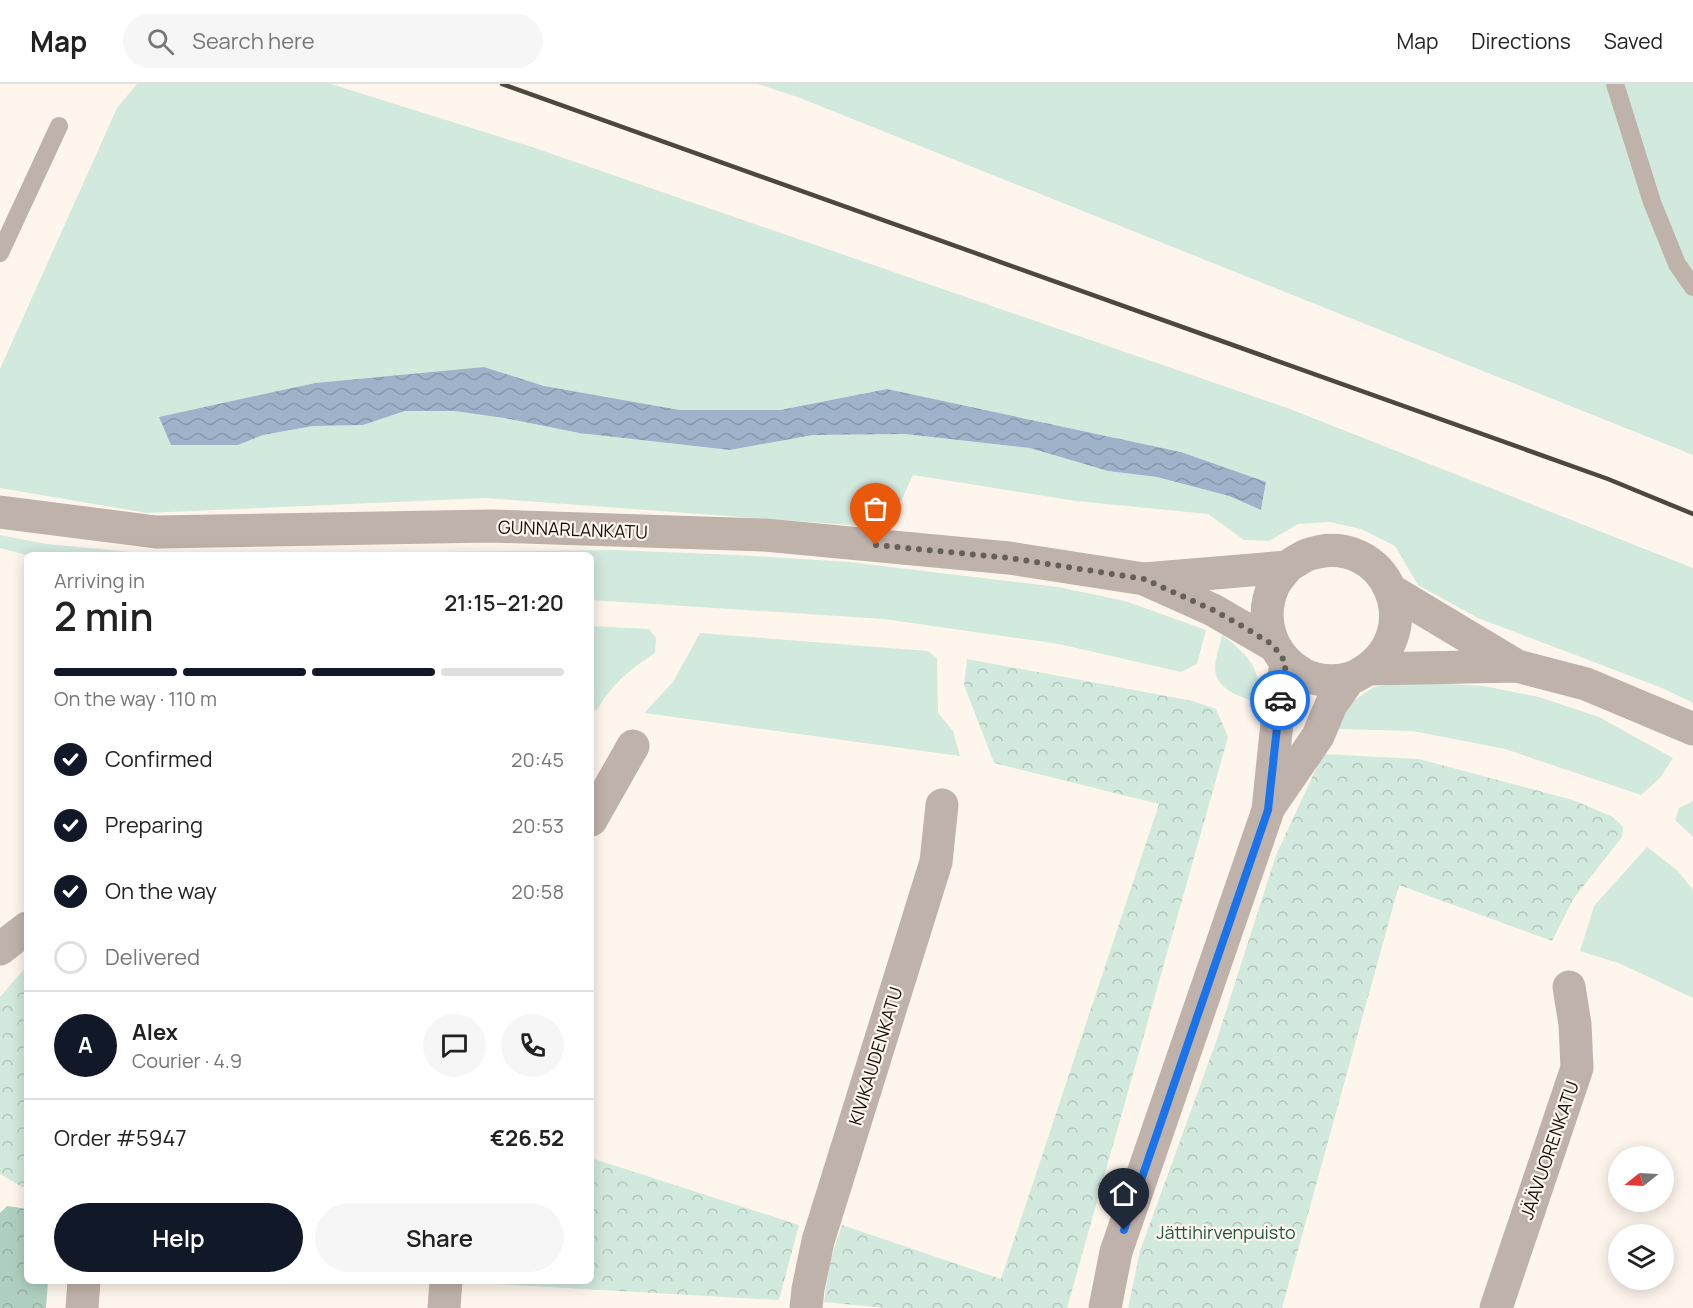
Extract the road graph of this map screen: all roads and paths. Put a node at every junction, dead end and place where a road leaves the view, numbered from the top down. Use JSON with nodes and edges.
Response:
{"nodes":[{"id":1,"x":1615,"y":84,"type":"edge"},
{"id":2,"x":59,"y":126,"type":"dead end"},
{"id":3,"x":0,"y":253,"type":"edge"},
{"id":4,"x":1693,"y":287,"type":"edge"},
{"id":5,"x":0,"y":512,"type":"edge"},
{"id":6,"x":1287,"y":567,"type":"junction"},
{"id":7,"x":1144,"y":579,"type":"junction"},
{"id":8,"x":1392,"y":591,"type":"junction"},
{"id":9,"x":1280,"y":654,"type":"junction"},
{"id":10,"x":1517,"y":666,"type":"junction"},
{"id":11,"x":1360,"y":674,"type":"junction"},
{"id":12,"x":1693,"y":729,"type":"edge"},
{"id":13,"x":633,"y":746,"type":"dead end"},
{"id":14,"x":942,"y":805,"type":"dead end"},
{"id":15,"x":1268,"y":810,"type":"junction"},
{"id":16,"x":594,"y":815,"type":"edge"},
{"id":17,"x":24,"y":930,"type":"edge"},
{"id":18,"x":0,"y":949,"type":"edge"},
{"id":19,"x":1569,"y":987,"type":"dead end"},
{"id":20,"x":84,"y":1284,"type":"edge"},
{"id":21,"x":446,"y":1284,"type":"edge"},
{"id":22,"x":82,"y":1308,"type":"edge"},
{"id":23,"x":444,"y":1308,"type":"edge"},
{"id":24,"x":806,"y":1308,"type":"edge"},
{"id":25,"x":1105,"y":1308,"type":"edge"},
{"id":26,"x":1496,"y":1308,"type":"edge"}],
"edges":[{"from":1,"to":4,"type":"lane"},
{"from":2,"to":3,"type":"lane"},
{"from":5,"to":7,"type":"street","name":"GUNNARLANKATU"},
{"from":6,"to":7,"type":"street","name":"GUNNARLANKATU"},
{"from":6,"to":8,"type":"street"},
{"from":6,"to":9,"type":"street"},
{"from":7,"to":9,"type":"street","name":"GUNNARLANKATU"},
{"from":8,"to":10,"type":"street"},
{"from":8,"to":11,"type":"street"},
{"from":9,"to":11,"type":"street"},
{"from":9,"to":15,"type":"street"},
{"from":10,"to":11,"type":"street"},
{"from":10,"to":12,"type":"street"},
{"from":11,"to":15,"type":"street"},
{"from":13,"to":16,"type":"street"},
{"from":14,"to":24,"type":"street","name":"KIVIKAUDENKATU"},
{"from":15,"to":25,"type":"street"},
{"from":17,"to":18,"type":"street"},
{"from":19,"to":26,"type":"street","name":"JÄÄVUORENKATU"},
{"from":20,"to":22,"type":"street"},
{"from":21,"to":23,"type":"street"}]}
